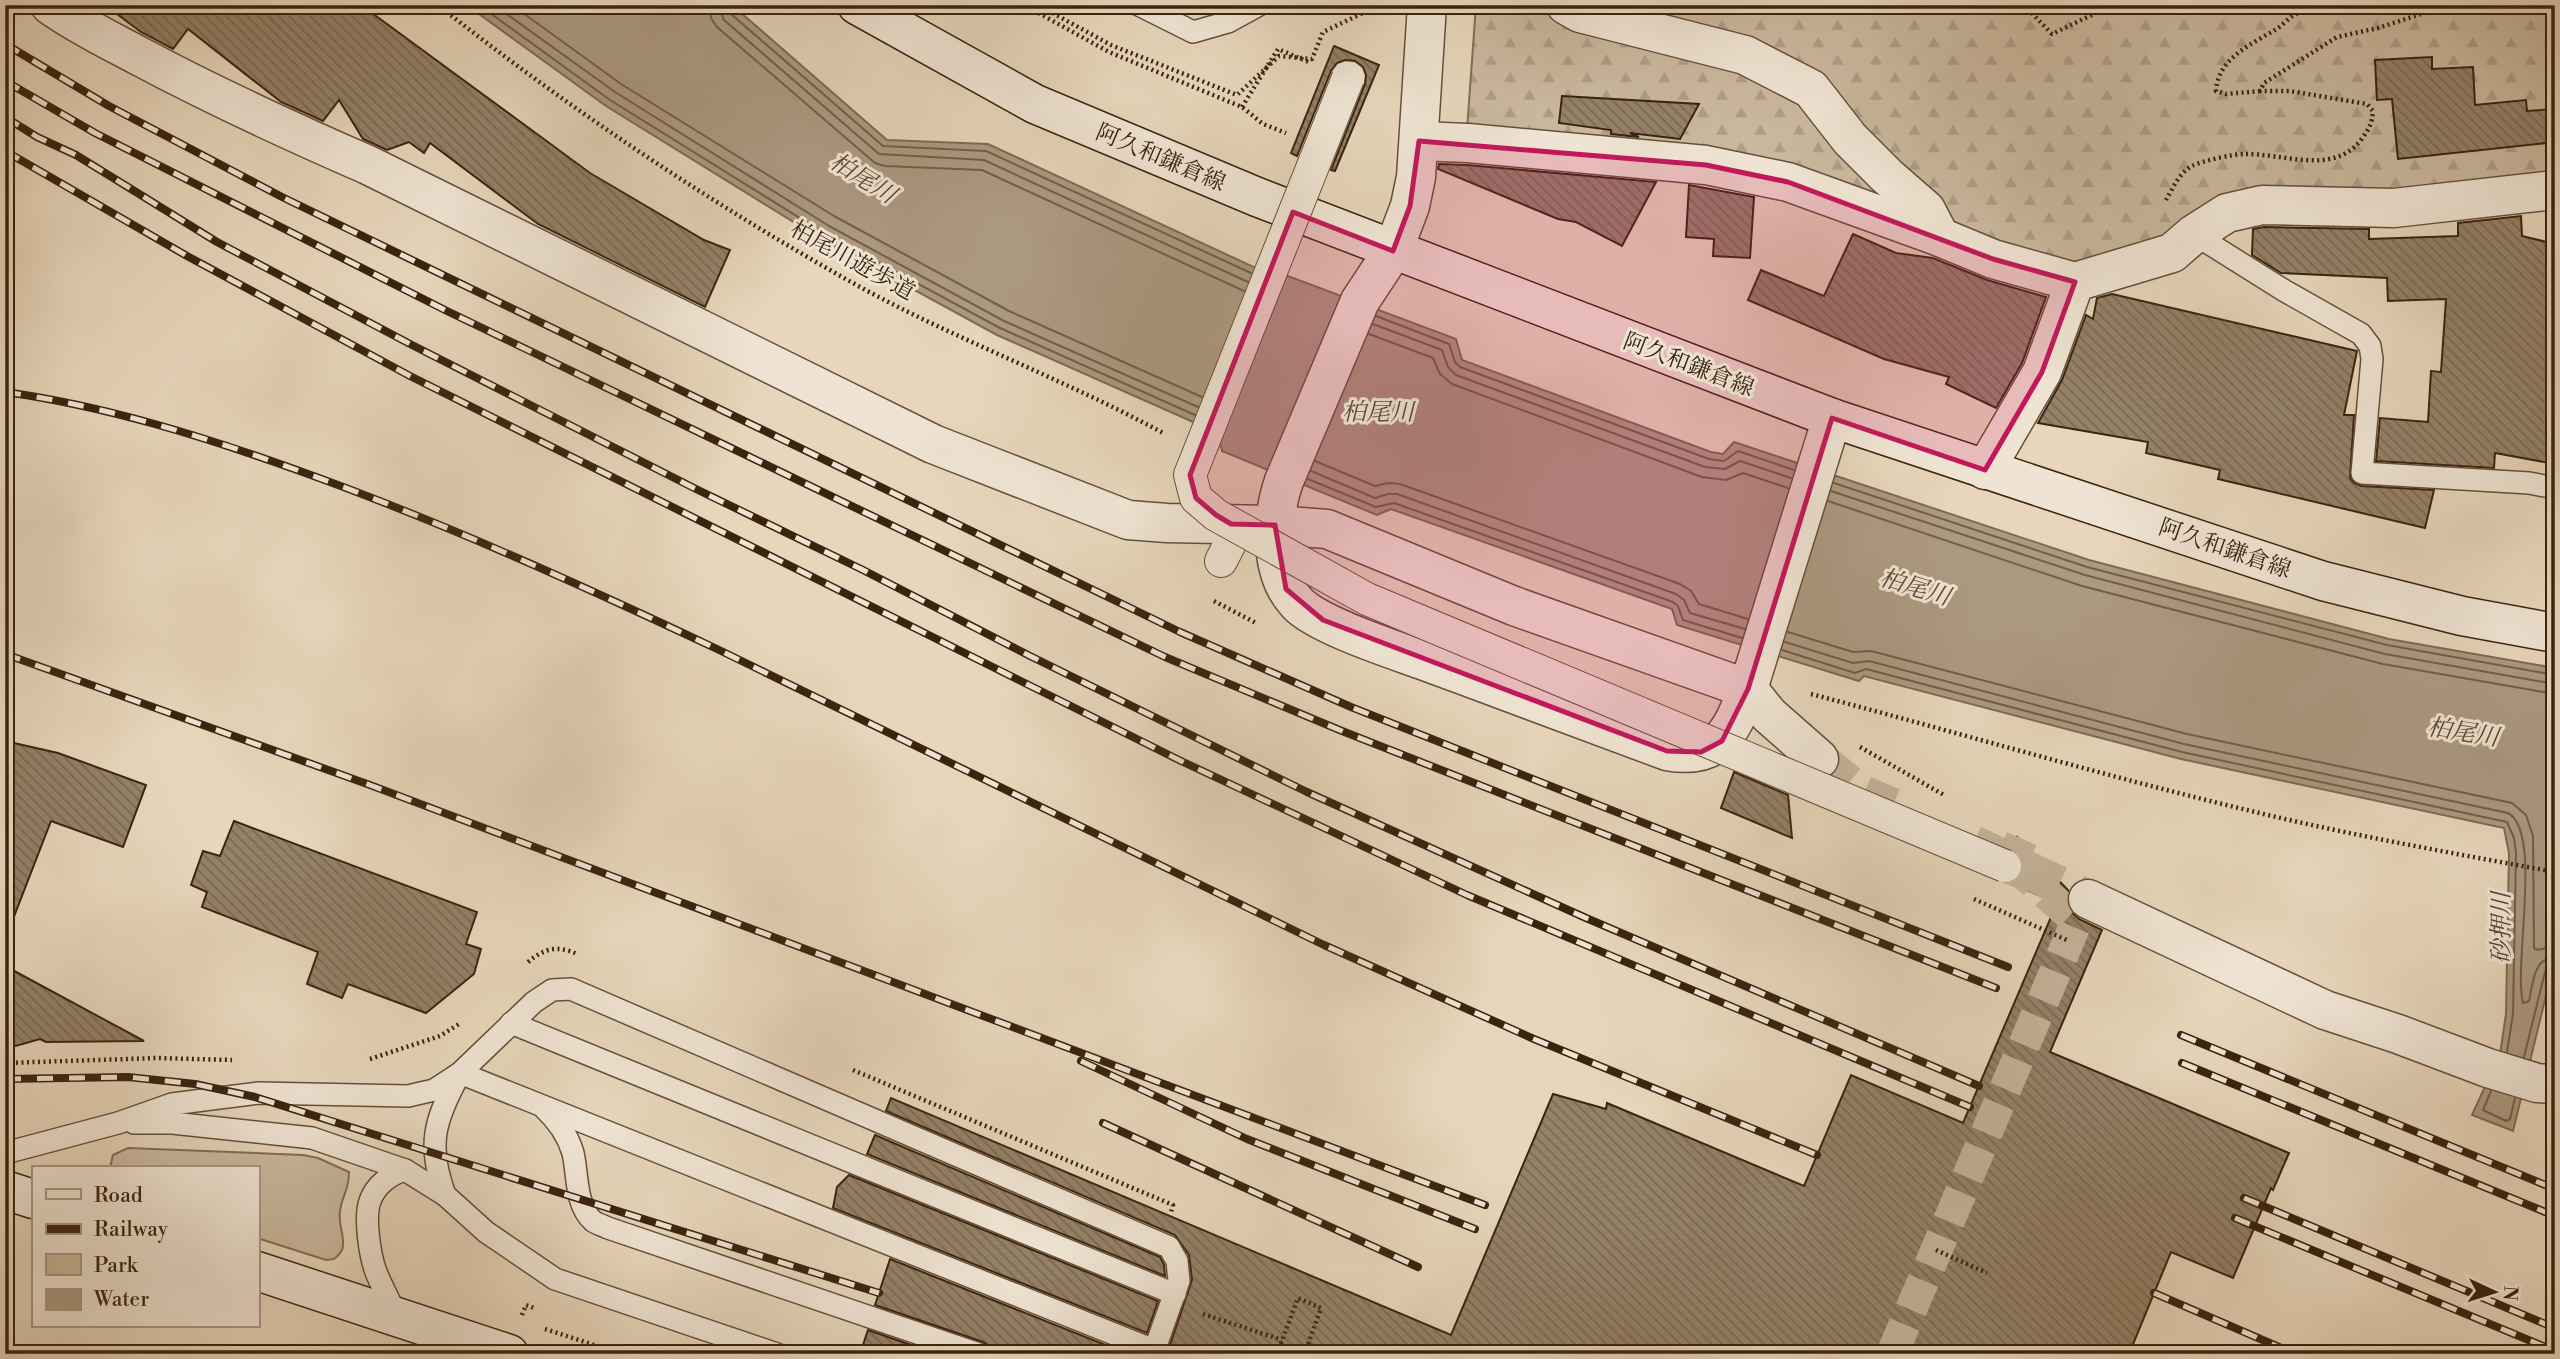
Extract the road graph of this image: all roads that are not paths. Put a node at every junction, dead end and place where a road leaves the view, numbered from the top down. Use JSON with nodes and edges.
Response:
{"nodes":[{"id":1,"x":50,"y":5,"type":"edge"},
{"id":2,"x":858,"y":5,"type":"edge"},
{"id":3,"x":1139,"y":5,"type":"edge"},
{"id":4,"x":1259,"y":5,"type":"edge"},
{"id":5,"x":1427,"y":5,"type":"edge"},
{"id":6,"x":1566,"y":5,"type":"edge"},
{"id":7,"x":1348,"y":78,"type":"road end"},
{"id":8,"x":1419,"y":141,"type":"junction"},
{"id":9,"x":2555,"y":190,"type":"edge"},
{"id":10,"x":2194,"y":234,"type":"junction"},
{"id":11,"x":1940,"y":237,"type":"junction"},
{"id":12,"x":1393,"y":251,"type":"junction"},
{"id":13,"x":2076,"y":282,"type":"junction"},
{"id":14,"x":1832,"y":418,"type":"junction"},
{"id":15,"x":1985,"y":470,"type":"junction"},
{"id":16,"x":2555,"y":488,"type":"edge"},
{"id":17,"x":1275,"y":525,"type":"junction"},
{"id":18,"x":1238,"y":528,"type":"junction"},
{"id":19,"x":1222,"y":561,"type":"dead end"},
{"id":20,"x":2555,"y":633,"type":"edge"},
{"id":21,"x":1750,"y":681,"type":"junction"},
{"id":22,"x":1819,"y":759,"type":"tunnel mouth"},
{"id":23,"x":2005,"y":866,"type":"tunnel mouth"},
{"id":24,"x":2088,"y":899,"type":"tunnel mouth"},
{"id":25,"x":510,"y":1023,"type":"junction"},
{"id":26,"x":460,"y":1073,"type":"junction"},
{"id":27,"x":2546,"y":1084,"type":"edge"},
{"id":28,"x":541,"y":1106,"type":"junction"},
{"id":29,"x":118,"y":1123,"type":"junction"},
{"id":30,"x":5,"y":1153,"type":"edge"},
{"id":31,"x":405,"y":1170,"type":"junction"},
{"id":32,"x":5,"y":1190,"type":"edge"},
{"id":33,"x":445,"y":1195,"type":"junction"},
{"id":34,"x":32,"y":1199,"type":"edge"},
{"id":35,"x":259,"y":1272,"type":"edge"},
{"id":36,"x":1175,"y":1294,"type":"junction"},
{"id":37,"x":397,"y":1316,"type":"junction"},
{"id":38,"x":521,"y":1340,"type":"edge"},
{"id":39,"x":1154,"y":1352,"type":"edge"},
{"id":40,"x":777,"y":1354,"type":"edge"},
{"id":41,"x":979,"y":1354,"type":"edge"}],
"edges":[{"from":1,"to":17,"type":"street"},
{"from":2,"to":12,"type":"street","name":"阿久和鎌倉線"},
{"from":3,"to":4,"type":"lane"},
{"from":5,"to":8,"type":"street"},
{"from":6,"to":11,"type":"street"},
{"from":7,"to":18,"type":"street","bridge":true},
{"from":8,"to":11,"type":"street"},
{"from":8,"to":12,"type":"street"},
{"from":9,"to":10,"type":"street"},
{"from":10,"to":13,"type":"street"},
{"from":10,"to":16,"type":"lane"},
{"from":11,"to":13,"type":"street"},
{"from":12,"to":14,"type":"street","name":"阿久和鎌倉線"},
{"from":12,"to":17,"type":"street"},
{"from":13,"to":15,"type":"street"},
{"from":14,"to":15,"type":"street","name":"阿久和鎌倉線"},
{"from":14,"to":21,"type":"street"},
{"from":15,"to":20,"type":"street","name":"阿久和鎌倉線"},
{"from":17,"to":21,"type":"street"},
{"from":17,"to":21,"type":"street"},
{"from":18,"to":19,"type":"street"},
{"from":18,"to":23,"type":"street","bridge":true},
{"from":21,"to":22,"type":"street"},
{"from":24,"to":27,"type":"street"},
{"from":25,"to":26,"type":"lane"},
{"from":25,"to":36,"type":"lane"},
{"from":25,"to":36,"type":"lane"},
{"from":26,"to":28,"type":"lane"},
{"from":26,"to":29,"type":"lane"},
{"from":26,"to":33,"type":"lane"},
{"from":28,"to":39,"type":"lane"},
{"from":28,"to":41,"type":"lane"},
{"from":29,"to":30,"type":"lane"},
{"from":29,"to":31,"type":"lane"},
{"from":31,"to":33,"type":"lane"},
{"from":31,"to":37,"type":"lane"},
{"from":32,"to":34,"type":"street"},
{"from":33,"to":40,"type":"lane"},
{"from":35,"to":37,"type":"street"},
{"from":36,"to":39,"type":"lane"},
{"from":37,"to":38,"type":"street"}]}
